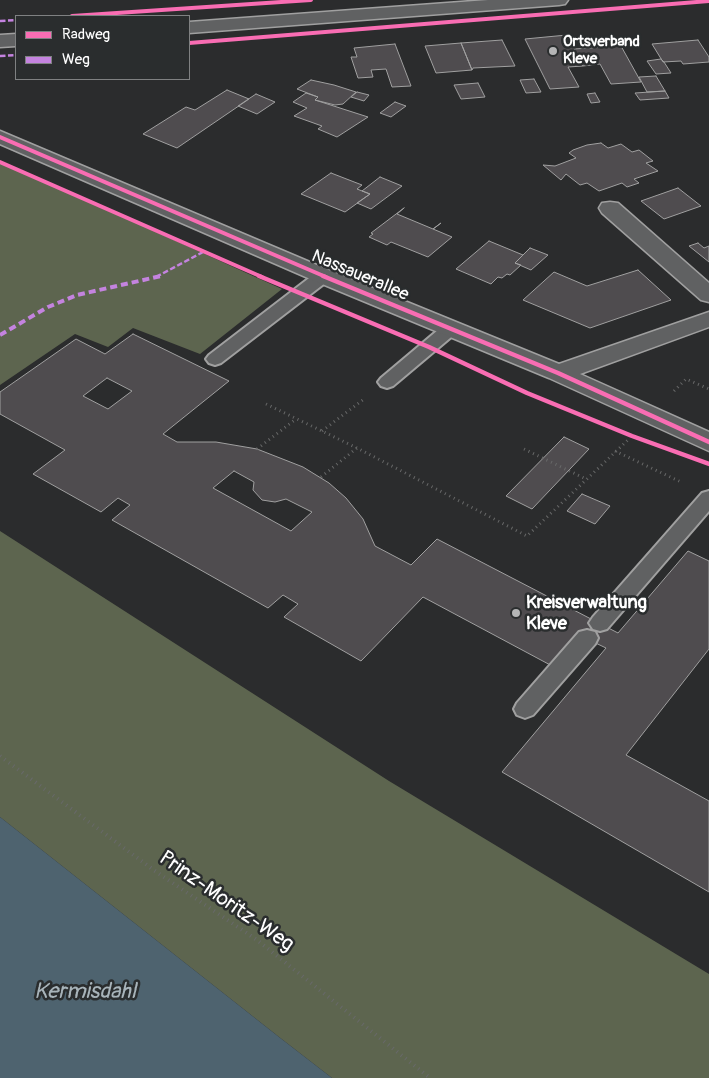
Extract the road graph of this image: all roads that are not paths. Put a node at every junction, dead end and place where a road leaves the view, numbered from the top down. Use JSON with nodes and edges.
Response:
{"nodes":[{"id":1,"x":559,"y":0,"type":"edge"},
{"id":2,"x":190,"y":28,"type":"edge"},
{"id":3,"x":15,"y":40,"type":"edge"},
{"id":4,"x":0,"y":41,"type":"edge"},
{"id":5,"x":0,"y":137,"type":"edge"},
{"id":6,"x":610,"y":208,"type":"dead end"},
{"id":7,"x":323,"y":276,"type":"junction"},
{"id":8,"x":709,"y":295,"type":"edge"},
{"id":9,"x":709,"y":319,"type":"edge"},
{"id":10,"x":450,"y":329,"type":"junction"},
{"id":11,"x":214,"y":358,"type":"dead end"},
{"id":12,"x":558,"y":374,"type":"junction"},
{"id":13,"x":387,"y":382,"type":"road end"},
{"id":14,"x":709,"y":442,"type":"edge"},
{"id":15,"x":709,"y":498,"type":"edge"},
{"id":16,"x":525,"y":709,"type":"dead end"}],
"edges":[{"from":1,"to":2,"type":"street"},
{"from":3,"to":4,"type":"street"},
{"from":5,"to":7,"type":"street","name":"Nassauerallee"},
{"from":6,"to":8,"type":"street"},
{"from":7,"to":10,"type":"street","name":"Nassauerallee"},
{"from":7,"to":11,"type":"lane"},
{"from":9,"to":12,"type":"street"},
{"from":10,"to":12,"type":"street","name":"Nassauerallee"},
{"from":10,"to":13,"type":"lane"},
{"from":12,"to":14,"type":"street","name":"Nassauerallee"},
{"from":15,"to":16,"type":"lane"}]}
